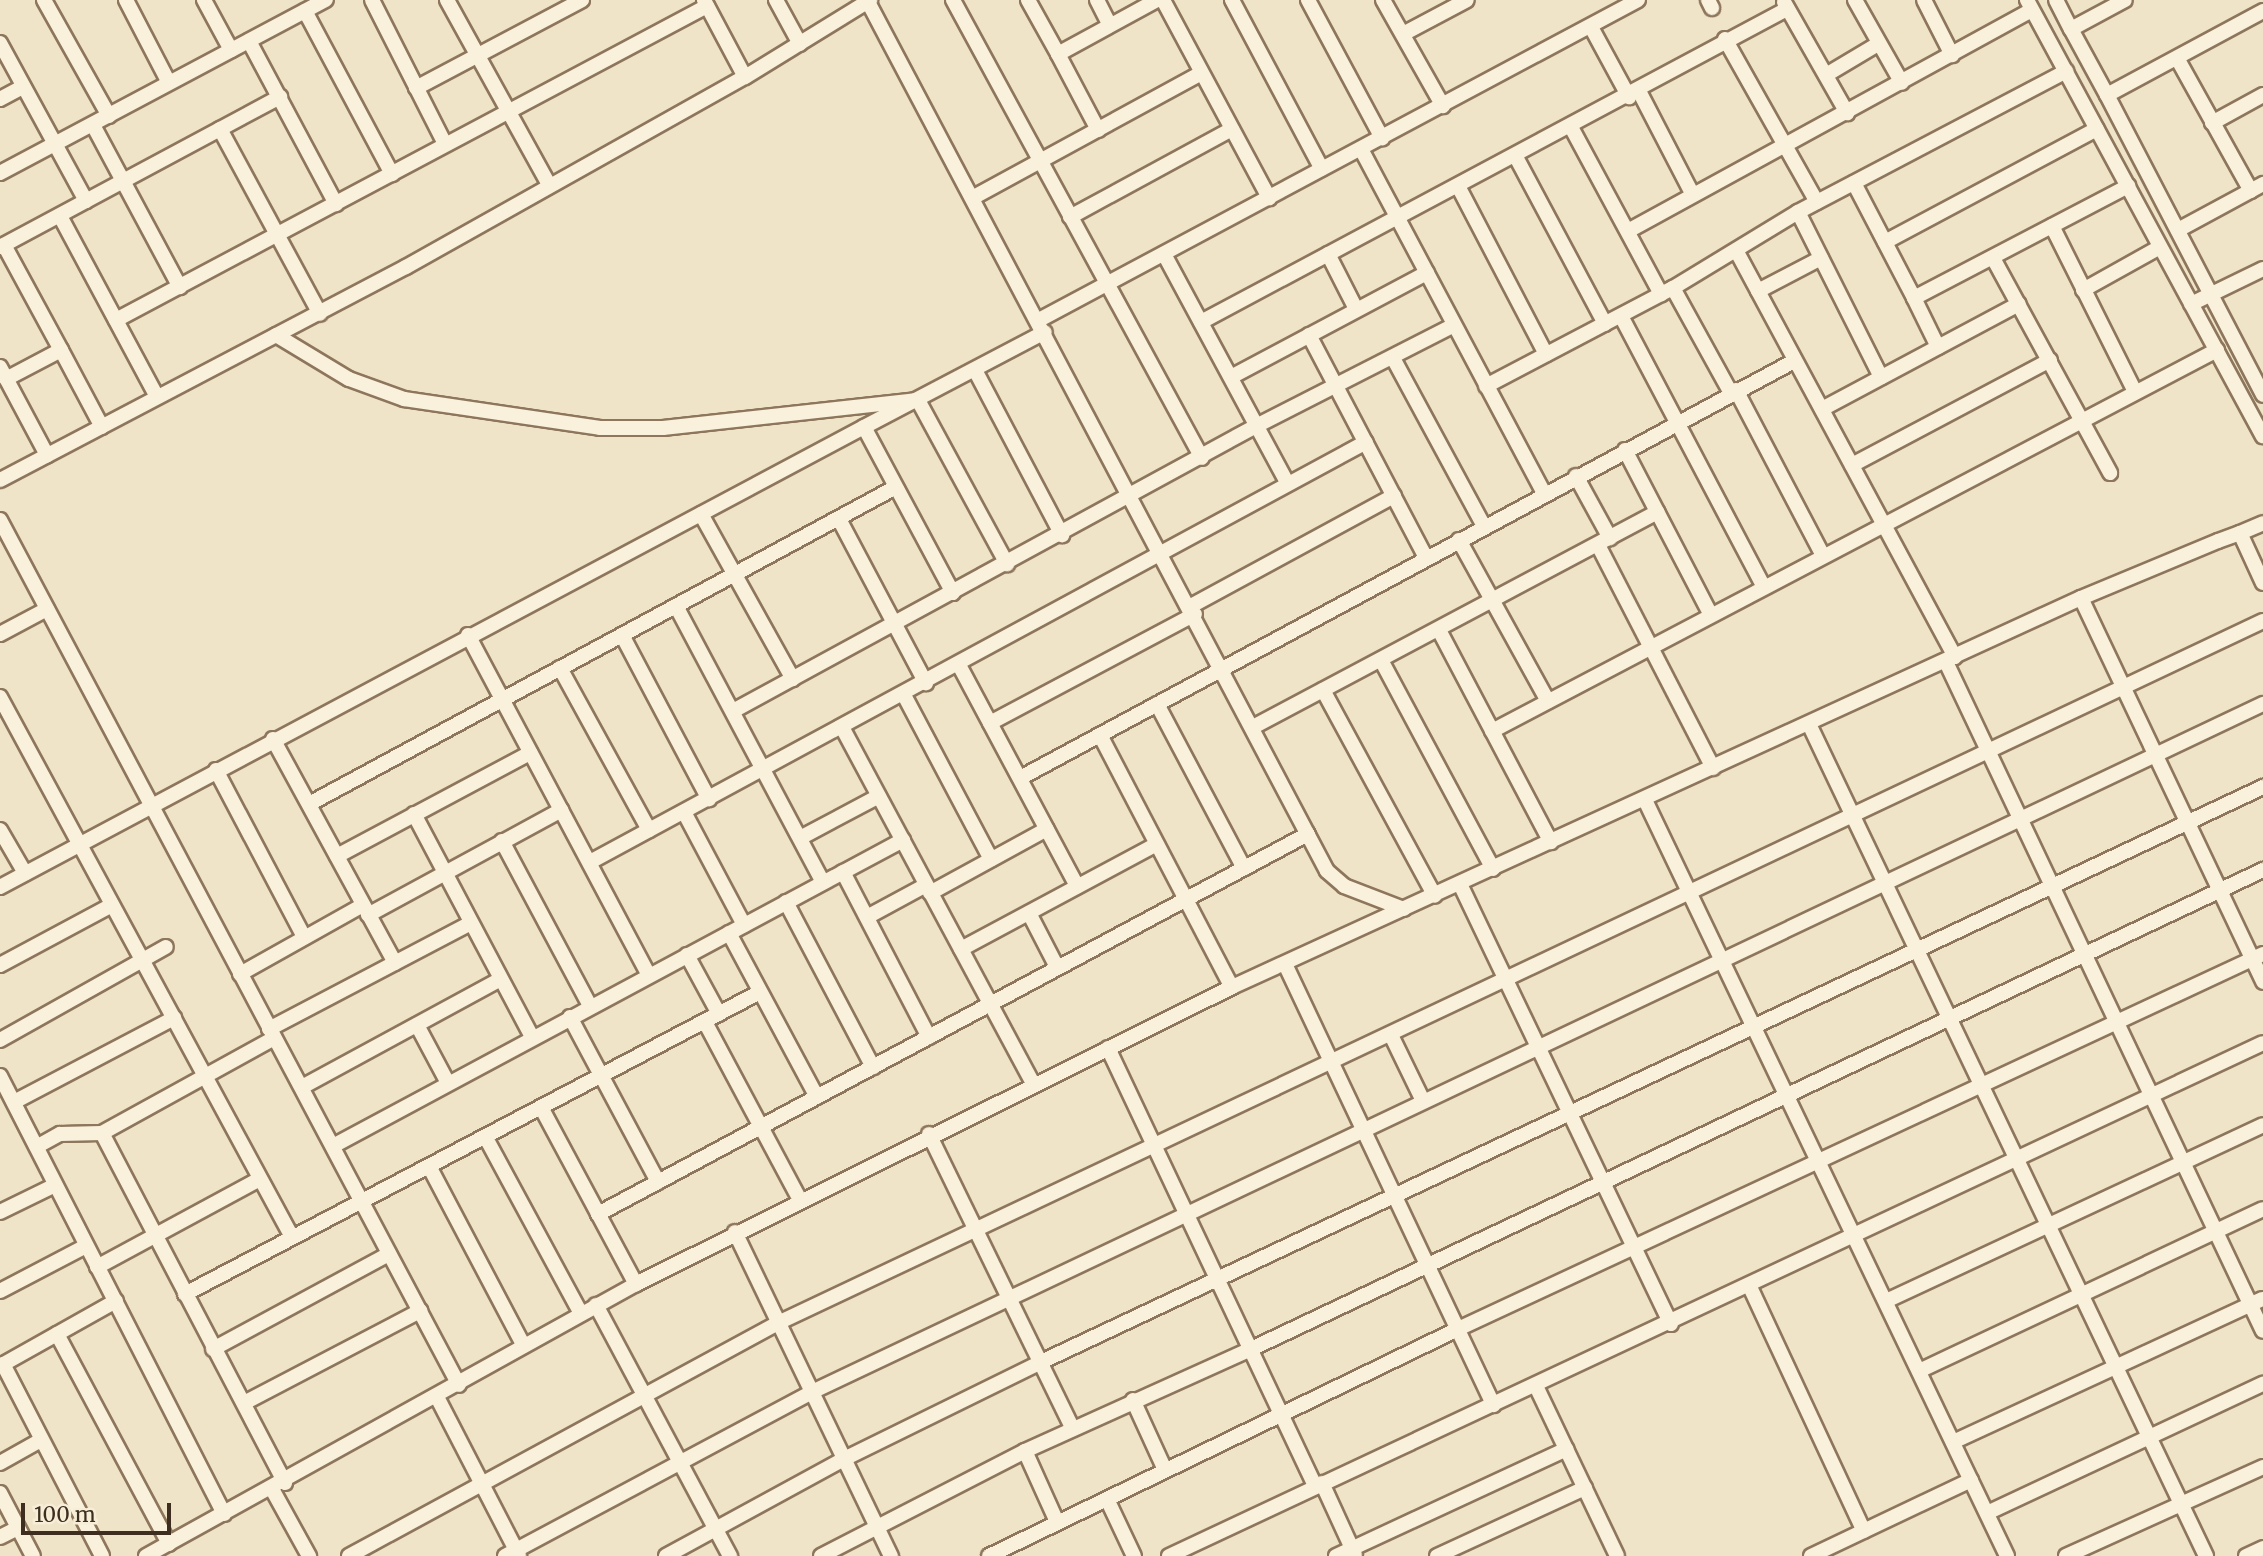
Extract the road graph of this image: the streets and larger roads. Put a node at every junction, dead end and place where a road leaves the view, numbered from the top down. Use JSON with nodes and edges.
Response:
{"nodes":[{"id":1,"x":44,"y":0,"type":"edge"},
{"id":2,"x":126,"y":0,"type":"edge"},
{"id":3,"x":204,"y":0,"type":"edge"},
{"id":4,"x":326,"y":0,"type":"edge"},
{"id":5,"x":372,"y":0,"type":"edge"},
{"id":6,"x":448,"y":0,"type":"edge"},
{"id":7,"x":582,"y":0,"type":"edge"},
{"id":8,"x":776,"y":0,"type":"edge"},
{"id":9,"x":953,"y":0,"type":"edge"},
{"id":10,"x":1028,"y":0,"type":"edge"},
{"id":11,"x":1097,"y":0,"type":"edge"},
{"id":12,"x":1157,"y":0,"type":"edge"},
{"id":13,"x":1163,"y":0,"type":"edge"},
{"id":14,"x":1233,"y":0,"type":"edge"},
{"id":15,"x":1308,"y":0,"type":"edge"},
{"id":16,"x":1383,"y":0,"type":"edge"},
{"id":17,"x":1467,"y":0,"type":"edge"},
{"id":18,"x":1638,"y":0,"type":"edge"},
{"id":19,"x":1855,"y":0,"type":"edge"},
{"id":20,"x":1924,"y":0,"type":"edge"},
{"id":21,"x":2056,"y":0,"type":"edge"},
{"id":22,"x":2125,"y":0,"type":"edge"},
{"id":23,"x":868,"y":1,"type":"edge"},
{"id":24,"x":705,"y":3,"type":"edge"},
{"id":25,"x":1785,"y":4,"type":"edge"},
{"id":26,"x":2030,"y":5,"type":"edge"},
{"id":27,"x":1615,"y":6,"type":"edge"},
{"id":28,"x":305,"y":11,"type":"junction"},
{"id":29,"x":2263,"y":11,"type":"edge"},
{"id":30,"x":1110,"y":25,"type":"junction"},
{"id":31,"x":1591,"y":27,"type":"junction"},
{"id":32,"x":2071,"y":29,"type":"junction"},
{"id":33,"x":1403,"y":34,"type":"junction"},
{"id":34,"x":1725,"y":39,"type":"junction"},
{"id":35,"x":249,"y":41,"type":"junction"},
{"id":36,"x":0,"y":43,"type":"edge"},
{"id":37,"x":800,"y":44,"type":"junction"},
{"id":38,"x":1878,"y":44,"type":"junction"},
{"id":39,"x":231,"y":50,"type":"junction"},
{"id":40,"x":1058,"y":54,"type":"junction"},
{"id":41,"x":480,"y":55,"type":"junction"},
{"id":42,"x":1952,"y":55,"type":"junction"},
{"id":43,"x":2177,"y":58,"type":"junction"},
{"id":44,"x":2066,"y":71,"type":"junction"},
{"id":45,"x":1201,"y":73,"type":"junction"},
{"id":46,"x":1826,"y":75,"type":"junction"},
{"id":47,"x":745,"y":77,"type":"junction"},
{"id":48,"x":169,"y":83,"type":"junction"},
{"id":49,"x":1902,"y":83,"type":"junction"},
{"id":50,"x":23,"y":87,"type":"junction"},
{"id":51,"x":416,"y":88,"type":"junction"},
{"id":52,"x":1634,"y":94,"type":"junction"},
{"id":53,"x":2107,"y":95,"type":"junction"},
{"id":54,"x":2263,"y":95,"type":"edge"},
{"id":55,"x":280,"y":97,"type":"junction"},
{"id":56,"x":0,"y":99,"type":"edge"},
{"id":57,"x":1443,"y":106,"type":"junction"},
{"id":58,"x":509,"y":110,"type":"junction"},
{"id":59,"x":1847,"y":113,"type":"junction"},
{"id":60,"x":109,"y":116,"type":"junction"},
{"id":61,"x":2213,"y":123,"type":"junction"},
{"id":62,"x":93,"y":125,"type":"junction"},
{"id":63,"x":1571,"y":127,"type":"junction"},
{"id":64,"x":220,"y":128,"type":"junction"},
{"id":65,"x":1232,"y":129,"type":"junction"},
{"id":66,"x":1098,"y":130,"type":"junction"},
{"id":67,"x":2097,"y":130,"type":"junction"},
{"id":68,"x":1382,"y":138,"type":"junction"},
{"id":69,"x":55,"y":144,"type":"junction"},
{"id":70,"x":445,"y":144,"type":"junction"},
{"id":71,"x":1786,"y":145,"type":"junction"},
{"id":72,"x":1361,"y":149,"type":"junction"},
{"id":73,"x":1516,"y":157,"type":"junction"},
{"id":74,"x":1040,"y":162,"type":"junction"},
{"id":75,"x":1322,"y":169,"type":"junction"},
{"id":76,"x":0,"y":173,"type":"edge"},
{"id":77,"x":392,"y":174,"type":"junction"},
{"id":78,"x":124,"y":181,"type":"junction"},
{"id":79,"x":1854,"y":183,"type":"junction"},
{"id":80,"x":549,"y":185,"type":"junction"},
{"id":81,"x":1458,"y":186,"type":"junction"},
{"id":82,"x":2128,"y":186,"type":"junction"},
{"id":83,"x":2257,"y":188,"type":"edge"},
{"id":84,"x":1693,"y":195,"type":"junction"},
{"id":85,"x":974,"y":197,"type":"junction"},
{"id":86,"x":1269,"y":198,"type":"junction"},
{"id":87,"x":86,"y":201,"type":"junction"},
{"id":88,"x":1817,"y":202,"type":"junction"},
{"id":89,"x":336,"y":204,"type":"junction"},
{"id":90,"x":1798,"y":212,"type":"junction"},
{"id":91,"x":60,"y":216,"type":"junction"},
{"id":92,"x":1070,"y":217,"type":"junction"},
{"id":93,"x":1397,"y":218,"type":"junction"},
{"id":94,"x":2052,"y":226,"type":"junction"},
{"id":95,"x":2178,"y":230,"type":"junction"},
{"id":96,"x":1628,"y":231,"type":"junction"},
{"id":97,"x":278,"y":236,"type":"junction"},
{"id":98,"x":1885,"y":242,"type":"junction"},
{"id":99,"x":2,"y":246,"type":"edge"},
{"id":100,"x":2160,"y":247,"type":"junction"},
{"id":101,"x":1737,"y":252,"type":"junction"},
{"id":102,"x":1164,"y":254,"type":"junction"},
{"id":103,"x":1328,"y":254,"type":"junction"},
{"id":104,"x":1821,"y":258,"type":"junction"},
{"id":105,"x":1993,"y":258,"type":"junction"},
{"id":106,"x":1427,"y":272,"type":"junction"},
{"id":107,"x":2261,"y":274,"type":"edge"},
{"id":108,"x":1107,"y":284,"type":"junction"},
{"id":109,"x":180,"y":287,"type":"junction"},
{"id":110,"x":2083,"y":290,"type":"junction"},
{"id":111,"x":1667,"y":291,"type":"junction"},
{"id":112,"x":1758,"y":291,"type":"junction"},
{"id":113,"x":2212,"y":294,"type":"junction"},
{"id":114,"x":1914,"y":298,"type":"junction"},
{"id":115,"x":2019,"y":304,"type":"junction"},
{"id":116,"x":2191,"y":304,"type":"junction"},
{"id":117,"x":1356,"y":309,"type":"junction"},
{"id":118,"x":320,"y":314,"type":"junction"},
{"id":119,"x":1621,"y":316,"type":"junction"},
{"id":120,"x":117,"y":320,"type":"junction"},
{"id":121,"x":1201,"y":322,"type":"junction"},
{"id":122,"x":1605,"y":324,"type":"junction"},
{"id":123,"x":1454,"y":325,"type":"junction"},
{"id":124,"x":1042,"y":326,"type":"junction"},
{"id":125,"x":276,"y":335,"type":"junction"},
{"id":126,"x":1309,"y":335,"type":"junction"},
{"id":127,"x":1938,"y":347,"type":"junction"},
{"id":128,"x":61,"y":350,"type":"junction"},
{"id":129,"x":2217,"y":350,"type":"junction"},
{"id":130,"x":1546,"y":354,"type":"junction"},
{"id":131,"x":1392,"y":358,"type":"junction"},
{"id":132,"x":2049,"y":360,"type":"junction"},
{"id":133,"x":1794,"y":361,"type":"junction"},
{"id":134,"x":975,"y":370,"type":"junction"},
{"id":135,"x":3,"y":373,"type":"edge"},
{"id":136,"x":1231,"y":377,"type":"junction"},
{"id":137,"x":1881,"y":377,"type":"junction"},
{"id":138,"x":1336,"y":384,"type":"junction"},
{"id":139,"x":1486,"y":386,"type":"junction"},
{"id":140,"x":2134,"y":390,"type":"junction"},
{"id":141,"x":1734,"y":391,"type":"junction"},
{"id":142,"x":2263,"y":395,"type":"edge"},
{"id":143,"x":157,"y":397,"type":"junction"},
{"id":144,"x":918,"y":400,"type":"junction"},
{"id":145,"x":1822,"y":409,"type":"junction"},
{"id":146,"x":2081,"y":419,"type":"junction"},
{"id":147,"x":1678,"y":421,"type":"junction"},
{"id":148,"x":1256,"y":426,"type":"junction"},
{"id":149,"x":102,"y":427,"type":"junction"},
{"id":150,"x":864,"y":427,"type":"junction"},
{"id":151,"x":2263,"y":436,"type":"edge"},
{"id":152,"x":1366,"y":442,"type":"junction"},
{"id":153,"x":1625,"y":450,"type":"junction"},
{"id":154,"x":47,"y":456,"type":"junction"},
{"id":155,"x":1202,"y":458,"type":"junction"},
{"id":156,"x":1852,"y":465,"type":"junction"},
{"id":157,"x":2110,"y":473,"type":"dead end"},
{"id":158,"x":1576,"y":476,"type":"junction"},
{"id":159,"x":0,"y":480,"type":"edge"},
{"id":160,"x":1288,"y":484,"type":"junction"},
{"id":161,"x":896,"y":487,"type":"junction"},
{"id":162,"x":1131,"y":494,"type":"junction"},
{"id":163,"x":1544,"y":494,"type":"junction"},
{"id":164,"x":1394,"y":496,"type":"junction"},
{"id":165,"x":1657,"y":512,"type":"junction"},
{"id":166,"x":701,"y":514,"type":"junction"},
{"id":167,"x":839,"y":519,"type":"junction"},
{"id":168,"x":0,"y":520,"type":"edge"},
{"id":169,"x":1883,"y":522,"type":"junction"},
{"id":170,"x":2263,"y":523,"type":"edge"},
{"id":171,"x":1484,"y":526,"type":"junction"},
{"id":172,"x":2240,"y":533,"type":"junction"},
{"id":173,"x":1062,"y":535,"type":"junction"},
{"id":174,"x":1460,"y":540,"type":"junction"},
{"id":175,"x":1604,"y":542,"type":"junction"},
{"id":176,"x":1162,"y":553,"type":"junction"},
{"id":177,"x":1822,"y":554,"type":"junction"},
{"id":178,"x":1426,"y":558,"type":"junction"},
{"id":179,"x":1007,"y":564,"type":"junction"},
{"id":180,"x":735,"y":575,"type":"junction"},
{"id":181,"x":2263,"y":583,"type":"edge"},
{"id":182,"x":1763,"y":584,"type":"junction"},
{"id":183,"x":953,"y":593,"type":"junction"},
{"id":184,"x":2081,"y":598,"type":"junction"},
{"id":185,"x":1493,"y":601,"type":"junction"},
{"id":186,"x":676,"y":607,"type":"junction"},
{"id":187,"x":47,"y":609,"type":"junction"},
{"id":188,"x":1193,"y":610,"type":"junction"},
{"id":189,"x":1710,"y":613,"type":"junction"},
{"id":190,"x":2263,"y":621,"type":"edge"},
{"id":191,"x":894,"y":625,"type":"junction"},
{"id":192,"x":1439,"y":630,"type":"junction"},
{"id":193,"x":0,"y":635,"type":"edge"},
{"id":194,"x":468,"y":635,"type":"junction"},
{"id":195,"x":622,"y":635,"type":"junction"},
{"id":196,"x":1650,"y":645,"type":"junction"},
{"id":197,"x":1381,"y":660,"type":"junction"},
{"id":198,"x":1951,"y":660,"type":"junction"},
{"id":199,"x":959,"y":666,"type":"junction"},
{"id":200,"x":560,"y":668,"type":"junction"},
{"id":201,"x":1223,"y":668,"type":"junction"},
{"id":202,"x":793,"y":679,"type":"junction"},
{"id":203,"x":926,"y":683,"type":"junction"},
{"id":204,"x":2124,"y":688,"type":"junction"},
{"id":205,"x":1323,"y":690,"type":"junction"},
{"id":206,"x":904,"y":695,"type":"junction"},
{"id":207,"x":0,"y":697,"type":"edge"},
{"id":208,"x":501,"y":699,"type":"junction"},
{"id":209,"x":1548,"y":701,"type":"junction"},
{"id":210,"x":1157,"y":704,"type":"junction"},
{"id":211,"x":2263,"y":704,"type":"edge"},
{"id":212,"x":733,"y":711,"type":"junction"},
{"id":213,"x":990,"y":723,"type":"junction"},
{"id":214,"x":1809,"y":724,"type":"junction"},
{"id":215,"x":1253,"y":727,"type":"junction"},
{"id":216,"x":843,"y":729,"type":"junction"},
{"id":217,"x":1492,"y":731,"type":"junction"},
{"id":218,"x":1100,"y":735,"type":"junction"},
{"id":219,"x":273,"y":739,"type":"junction"},
{"id":220,"x":1987,"y":752,"type":"junction"},
{"id":221,"x":530,"y":753,"type":"junction"},
{"id":222,"x":2155,"y":756,"type":"junction"},
{"id":223,"x":1713,"y":768,"type":"junction"},
{"id":224,"x":216,"y":769,"type":"junction"},
{"id":225,"x":765,"y":771,"type":"junction"},
{"id":226,"x":1020,"y":778,"type":"junction"},
{"id":227,"x":2263,"y":787,"type":"edge"},
{"id":228,"x":879,"y":796,"type":"junction"},
{"id":229,"x":709,"y":799,"type":"junction"},
{"id":230,"x":1645,"y":800,"type":"junction"},
{"id":231,"x":309,"y":804,"type":"junction"},
{"id":232,"x":148,"y":806,"type":"junction"},
{"id":233,"x":561,"y":810,"type":"junction"},
{"id":234,"x":684,"y":812,"type":"junction"},
{"id":235,"x":414,"y":814,"type":"junction"},
{"id":236,"x":1852,"y":816,"type":"junction"},
{"id":237,"x":2019,"y":819,"type":"junction"},
{"id":238,"x":2187,"y":823,"type":"junction"},
{"id":239,"x":1047,"y":829,"type":"junction"},
{"id":240,"x":0,"y":830,"type":"edge"},
{"id":241,"x":649,"y":830,"type":"junction"},
{"id":242,"x":1308,"y":834,"type":"junction"},
{"id":243,"x":800,"y":838,"type":"junction"},
{"id":244,"x":903,"y":840,"type":"junction"},
{"id":245,"x":502,"y":841,"type":"junction"},
{"id":246,"x":1551,"y":842,"type":"junction"},
{"id":247,"x":79,"y":843,"type":"junction"},
{"id":248,"x":1157,"y":844,"type":"junction"},
{"id":249,"x":337,"y":856,"type":"junction"},
{"id":250,"x":991,"y":859,"type":"junction"},
{"id":251,"x":590,"y":862,"type":"junction"},
{"id":252,"x":1244,"y":868,"type":"junction"},
{"id":253,"x":1493,"y":869,"type":"junction"},
{"id":254,"x":2263,"y":870,"type":"edge"},
{"id":255,"x":445,"y":872,"type":"junction"},
{"id":256,"x":843,"y":872,"type":"junction"},
{"id":257,"x":25,"y":873,"type":"junction"},
{"id":258,"x":823,"y":882,"type":"junction"},
{"id":259,"x":1884,"y":883,"type":"junction"},
{"id":260,"x":1460,"y":884,"type":"junction"},
{"id":261,"x":2050,"y":884,"type":"junction"},
{"id":262,"x":0,"y":887,"type":"edge"},
{"id":263,"x":1077,"y":887,"type":"junction"},
{"id":264,"x":928,"y":889,"type":"junction"},
{"id":265,"x":2219,"y":891,"type":"junction"},
{"id":266,"x":1691,"y":892,"type":"junction"},
{"id":267,"x":1435,"y":896,"type":"junction"},
{"id":268,"x":1186,"y":899,"type":"junction"},
{"id":269,"x":786,"y":902,"type":"junction"},
{"id":270,"x":112,"y":905,"type":"junction"},
{"id":271,"x":1404,"y":909,"type":"junction"},
{"id":272,"x":366,"y":910,"type":"junction"},
{"id":273,"x":1028,"y":913,"type":"junction"},
{"id":274,"x":867,"y":917,"type":"junction"},
{"id":275,"x":471,"y":923,"type":"junction"},
{"id":276,"x":744,"y":925,"type":"junction"},
{"id":277,"x":729,"y":933,"type":"junction"},
{"id":278,"x":304,"y":937,"type":"junction"},
{"id":279,"x":166,"y":947,"type":"dead end"},
{"id":280,"x":1916,"y":947,"type":"junction"},
{"id":281,"x":961,"y":949,"type":"junction"},
{"id":282,"x":687,"y":955,"type":"junction"},
{"id":283,"x":2085,"y":955,"type":"junction"},
{"id":284,"x":2257,"y":956,"type":"edge"},
{"id":285,"x":1723,"y":957,"type":"junction"},
{"id":286,"x":142,"y":962,"type":"junction"},
{"id":287,"x":395,"y":963,"type":"junction"},
{"id":288,"x":1285,"y":964,"type":"junction"},
{"id":289,"x":0,"y":965,"type":"edge"},
{"id":290,"x":1058,"y":967,"type":"junction"},
{"id":291,"x":240,"y":974,"type":"junction"},
{"id":292,"x":649,"y":975,"type":"junction"},
{"id":293,"x":501,"y":979,"type":"junction"},
{"id":294,"x":1507,"y":980,"type":"junction"},
{"id":295,"x":2263,"y":982,"type":"edge"},
{"id":296,"x":1233,"y":987,"type":"junction"},
{"id":297,"x":760,"y":992,"type":"junction"},
{"id":298,"x":989,"y":1003,"type":"junction"},
{"id":299,"x":590,"y":1006,"type":"junction"},
{"id":300,"x":719,"y":1014,"type":"junction"},
{"id":301,"x":570,"y":1017,"type":"junction"},
{"id":302,"x":174,"y":1018,"type":"junction"},
{"id":303,"x":1949,"y":1021,"type":"junction"},
{"id":304,"x":705,"y":1022,"type":"junction"},
{"id":305,"x":2118,"y":1024,"type":"junction"},
{"id":306,"x":417,"y":1025,"type":"junction"},
{"id":307,"x":1756,"y":1028,"type":"junction"},
{"id":308,"x":272,"y":1034,"type":"junction"},
{"id":309,"x":1391,"y":1035,"type":"junction"},
{"id":310,"x":532,"y":1037,"type":"junction"},
{"id":311,"x":929,"y":1037,"type":"junction"},
{"id":312,"x":0,"y":1040,"type":"edge"},
{"id":313,"x":2263,"y":1043,"type":"edge"},
{"id":314,"x":1539,"y":1046,"type":"junction"},
{"id":315,"x":1108,"y":1048,"type":"junction"},
{"id":316,"x":1331,"y":1063,"type":"junction"},
{"id":317,"x":873,"y":1067,"type":"junction"},
{"id":318,"x":0,"y":1076,"type":"edge"},
{"id":319,"x":602,"y":1076,"type":"junction"},
{"id":320,"x":206,"y":1077,"type":"junction"},
{"id":321,"x":448,"y":1083,"type":"junction"},
{"id":322,"x":1033,"y":1083,"type":"junction"},
{"id":323,"x":302,"y":1087,"type":"junction"},
{"id":324,"x":1981,"y":1088,"type":"junction"},
{"id":325,"x":1788,"y":1095,"type":"junction"},
{"id":326,"x":2151,"y":1095,"type":"junction"},
{"id":327,"x":817,"y":1097,"type":"junction"},
{"id":328,"x":1423,"y":1101,"type":"junction"},
{"id":329,"x":14,"y":1102,"type":"junction"},
{"id":330,"x":542,"y":1109,"type":"junction"},
{"id":331,"x":1572,"y":1115,"type":"junction"},
{"id":332,"x":2263,"y":1125,"type":"edge"},
{"id":333,"x":760,"y":1127,"type":"junction"},
{"id":334,"x":1364,"y":1129,"type":"junction"},
{"id":335,"x":102,"y":1133,"type":"junction"},
{"id":336,"x":929,"y":1134,"type":"junction"},
{"id":337,"x":486,"y":1138,"type":"junction"},
{"id":338,"x":1154,"y":1144,"type":"junction"},
{"id":339,"x":38,"y":1146,"type":"junction"},
{"id":340,"x":333,"y":1146,"type":"junction"},
{"id":341,"x":2014,"y":1160,"type":"junction"},
{"id":342,"x":1818,"y":1163,"type":"junction"},
{"id":343,"x":2183,"y":1163,"type":"junction"},
{"id":344,"x":430,"y":1168,"type":"junction"},
{"id":345,"x":260,"y":1179,"type":"junction"},
{"id":346,"x":658,"y":1182,"type":"junction"},
{"id":347,"x":1603,"y":1182,"type":"junction"},
{"id":348,"x":55,"y":1185,"type":"junction"},
{"id":349,"x":1395,"y":1196,"type":"junction"},
{"id":350,"x":800,"y":1200,"type":"junction"},
{"id":351,"x":363,"y":1202,"type":"junction"},
{"id":352,"x":2263,"y":1209,"type":"edge"},
{"id":353,"x":1186,"y":1211,"type":"junction"},
{"id":354,"x":0,"y":1212,"type":"edge"},
{"id":355,"x":598,"y":1214,"type":"junction"},
{"id":356,"x":975,"y":1227,"type":"junction"},
{"id":357,"x":2048,"y":1228,"type":"junction"},
{"id":358,"x":2216,"y":1230,"type":"junction"},
{"id":359,"x":735,"y":1232,"type":"junction"},
{"id":360,"x":156,"y":1235,"type":"junction"},
{"id":361,"x":1855,"y":1236,"type":"junction"},
{"id":362,"x":292,"y":1237,"type":"junction"},
{"id":363,"x":86,"y":1246,"type":"junction"},
{"id":364,"x":1633,"y":1248,"type":"junction"},
{"id":365,"x":389,"y":1254,"type":"junction"},
{"id":366,"x":1428,"y":1265,"type":"junction"},
{"id":367,"x":97,"y":1267,"type":"junction"},
{"id":368,"x":1218,"y":1280,"type":"junction"},
{"id":369,"x":636,"y":1284,"type":"junction"},
{"id":370,"x":1750,"y":1287,"type":"junction"},
{"id":371,"x":0,"y":1291,"type":"edge"},
{"id":372,"x":185,"y":1294,"type":"junction"},
{"id":373,"x":1009,"y":1296,"type":"junction"},
{"id":374,"x":2080,"y":1297,"type":"junction"},
{"id":375,"x":116,"y":1301,"type":"junction"},
{"id":376,"x":1886,"y":1301,"type":"junction"},
{"id":377,"x":2257,"y":1302,"type":"edge"},
{"id":378,"x":596,"y":1305,"type":"junction"},
{"id":379,"x":420,"y":1311,"type":"junction"},
{"id":380,"x":581,"y":1314,"type":"junction"},
{"id":381,"x":780,"y":1322,"type":"junction"},
{"id":382,"x":1671,"y":1324,"type":"junction"},
{"id":383,"x":1458,"y":1329,"type":"junction"},
{"id":384,"x":2263,"y":1331,"type":"edge"},
{"id":385,"x":57,"y":1334,"type":"junction"},
{"id":386,"x":524,"y":1346,"type":"junction"},
{"id":387,"x":213,"y":1349,"type":"junction"},
{"id":388,"x":1251,"y":1349,"type":"junction"},
{"id":389,"x":1041,"y":1362,"type":"junction"},
{"id":390,"x":2,"y":1365,"type":"edge"},
{"id":391,"x":2115,"y":1369,"type":"junction"},
{"id":392,"x":1919,"y":1371,"type":"junction"},
{"id":393,"x":2263,"y":1384,"type":"edge"},
{"id":394,"x":459,"y":1385,"type":"junction"},
{"id":395,"x":1536,"y":1386,"type":"junction"},
{"id":396,"x":814,"y":1391,"type":"junction"},
{"id":397,"x":646,"y":1395,"type":"junction"},
{"id":398,"x":437,"y":1397,"type":"junction"},
{"id":399,"x":1133,"y":1400,"type":"junction"},
{"id":400,"x":244,"y":1403,"type":"junction"},
{"id":401,"x":1493,"y":1405,"type":"junction"},
{"id":402,"x":1281,"y":1415,"type":"junction"},
{"id":403,"x":1073,"y":1429,"type":"junction"},
{"id":404,"x":2146,"y":1437,"type":"junction"},
{"id":405,"x":41,"y":1440,"type":"junction"},
{"id":406,"x":1953,"y":1442,"type":"junction"},
{"id":407,"x":1566,"y":1448,"type":"junction"},
{"id":408,"x":1025,"y":1451,"type":"junction"},
{"id":409,"x":846,"y":1458,"type":"junction"},
{"id":410,"x":682,"y":1462,"type":"junction"},
{"id":411,"x":0,"y":1463,"type":"edge"},
{"id":412,"x":2263,"y":1466,"type":"edge"},
{"id":413,"x":1165,"y":1470,"type":"junction"},
{"id":414,"x":1971,"y":1480,"type":"junction"},
{"id":415,"x":483,"y":1483,"type":"junction"},
{"id":416,"x":1318,"y":1484,"type":"junction"},
{"id":417,"x":279,"y":1486,"type":"junction"},
{"id":418,"x":1585,"y":1488,"type":"junction"},
{"id":419,"x":0,"y":1493,"type":"edge"},
{"id":420,"x":1107,"y":1499,"type":"junction"},
{"id":421,"x":2180,"y":1504,"type":"junction"},
{"id":422,"x":1987,"y":1513,"type":"junction"},
{"id":423,"x":224,"y":1514,"type":"junction"},
{"id":424,"x":1057,"y":1522,"type":"junction"},
{"id":425,"x":878,"y":1526,"type":"junction"},
{"id":426,"x":18,"y":1528,"type":"junction"},
{"id":427,"x":716,"y":1529,"type":"junction"},
{"id":428,"x":1864,"y":1531,"type":"junction"},
{"id":429,"x":0,"y":1538,"type":"edge"},
{"id":430,"x":169,"y":1544,"type":"junction"},
{"id":431,"x":2263,"y":1548,"type":"edge"},
{"id":432,"x":1354,"y":1552,"type":"edge"},
{"id":433,"x":514,"y":1554,"type":"edge"},
{"id":434,"x":33,"y":1556,"type":"edge"},
{"id":435,"x":102,"y":1556,"type":"edge"},
{"id":436,"x":146,"y":1556,"type":"edge"},
{"id":437,"x":309,"y":1556,"type":"edge"},
{"id":438,"x":349,"y":1556,"type":"edge"},
{"id":439,"x":666,"y":1556,"type":"edge"},
{"id":440,"x":730,"y":1556,"type":"edge"},
{"id":441,"x":821,"y":1556,"type":"edge"},
{"id":442,"x":891,"y":1556,"type":"edge"},
{"id":443,"x":989,"y":1556,"type":"edge"},
{"id":444,"x":1134,"y":1556,"type":"edge"},
{"id":445,"x":1169,"y":1556,"type":"edge"},
{"id":446,"x":1336,"y":1556,"type":"edge"},
{"id":447,"x":1437,"y":1556,"type":"edge"},
{"id":448,"x":1617,"y":1556,"type":"edge"},
{"id":449,"x":1811,"y":1556,"type":"edge"},
{"id":450,"x":2007,"y":1556,"type":"edge"},
{"id":451,"x":2066,"y":1556,"type":"edge"},
{"id":452,"x":2206,"y":1556,"type":"edge"},
{"id":453,"x":2246,"y":1556,"type":"edge"}],
"edges":[{"from":1,"to":60,"type":"street"},
{"from":2,"to":48,"type":"street"},
{"from":3,"to":39,"type":"street"},
{"from":4,"to":28,"type":"street"},
{"from":5,"to":51,"type":"street"},
{"from":6,"to":41,"type":"street"},
{"from":7,"to":41,"type":"street"},
{"from":8,"to":37,"type":"street"},
{"from":9,"to":74,"type":"street"},
{"from":10,"to":40,"type":"street"},
{"from":11,"to":30,"type":"street"},
{"from":12,"to":30,"type":"street"},
{"from":13,"to":45,"type":"street"},
{"from":14,"to":75,"type":"street"},
{"from":15,"to":68,"type":"street"},
{"from":16,"to":33,"type":"street"},
{"from":17,"to":33,"type":"street"},
{"from":18,"to":27,"type":"street"},
{"from":19,"to":38,"type":"street"},
{"from":20,"to":42,"type":"street"},
{"from":21,"to":32,"type":"street"},
{"from":22,"to":32,"type":"street"},
{"from":23,"to":37,"type":"street"},
{"from":23,"to":85,"type":"street"},
{"from":24,"to":47,"type":"street"},
{"from":24,"to":58,"type":"street"},
{"from":25,"to":34,"type":"street"},
{"from":25,"to":46,"type":"street"},
{"from":26,"to":42,"type":"street"},
{"from":26,"to":44,"type":"street"},
{"from":27,"to":31,"type":"street"},
{"from":28,"to":35,"type":"street"},
{"from":28,"to":77,"type":"street"},
{"from":29,"to":43,"type":"street"},
{"from":30,"to":40,"type":"street"},
{"from":31,"to":52,"type":"street"},
{"from":31,"to":57,"type":"street"},
{"from":32,"to":53,"type":"street"},
{"from":33,"to":57,"type":"street"},
{"from":34,"to":52,"type":"street"},
{"from":34,"to":71,"type":"street"},
{"from":35,"to":39,"type":"street"},
{"from":35,"to":55,"type":"street"},
{"from":36,"to":50,"type":"street"},
{"from":37,"to":47,"type":"street"},
{"from":38,"to":46,"type":"street"},
{"from":38,"to":49,"type":"street"},
{"from":39,"to":48,"type":"street"},
{"from":40,"to":66,"type":"street"},
{"from":41,"to":51,"type":"street"},
{"from":41,"to":58,"type":"street"},
{"from":42,"to":49,"type":"street"},
{"from":43,"to":53,"type":"street"},
{"from":43,"to":61,"type":"street"},
{"from":44,"to":67,"type":"street"},
{"from":44,"to":79,"type":"street"},
{"from":45,"to":65,"type":"street"},
{"from":45,"to":66,"type":"street"},
{"from":46,"to":59,"type":"street"},
{"from":47,"to":80,"type":"street"},
{"from":48,"to":60,"type":"street"},
{"from":49,"to":59,"type":"street"},
{"from":50,"to":56,"type":"street"},
{"from":50,"to":69,"type":"street"},
{"from":51,"to":70,"type":"street"},
{"from":52,"to":63,"type":"street"},
{"from":52,"to":84,"type":"street"},
{"from":53,"to":95,"type":"street"},
{"from":54,"to":61,"type":"street"},
{"from":55,"to":64,"type":"street"},
{"from":55,"to":89,"type":"street"},
{"from":57,"to":68,"type":"street"},
{"from":58,"to":70,"type":"street"},
{"from":58,"to":80,"type":"street"},
{"from":59,"to":71,"type":"street"},
{"from":60,"to":62,"type":"street"},
{"from":61,"to":83,"type":"street"},
{"from":62,"to":69,"type":"street"},
{"from":62,"to":78,"type":"street"},
{"from":63,"to":73,"type":"street"},
{"from":63,"to":96,"type":"street"},
{"from":64,"to":78,"type":"street"},
{"from":64,"to":97,"type":"street"},
{"from":65,"to":86,"type":"street"},
{"from":65,"to":92,"type":"street"},
{"from":66,"to":74,"type":"street"},
{"from":67,"to":82,"type":"street"},
{"from":67,"to":98,"type":"street"},
{"from":68,"to":72,"type":"street"},
{"from":69,"to":76,"type":"street"},
{"from":69,"to":87,"type":"street"},
{"from":70,"to":77,"type":"street"},
{"from":71,"to":84,"type":"street"},
{"from":71,"to":88,"type":"street"},
{"from":72,"to":75,"type":"street"},
{"from":72,"to":93,"type":"street"},
{"from":73,"to":81,"type":"street"},
{"from":73,"to":122,"type":"street"},
{"from":74,"to":85,"type":"street"},
{"from":74,"to":92,"type":"street"},
{"from":75,"to":86,"type":"street"},
{"from":77,"to":89,"type":"street"},
{"from":78,"to":87,"type":"street"},
{"from":78,"to":109,"type":"street"},
{"from":79,"to":88,"type":"street"},
{"from":79,"to":98,"type":"street"},
{"from":80,"to":118,"type":"street"},
{"from":81,"to":93,"type":"street"},
{"from":81,"to":130,"type":"street"},
{"from":82,"to":94,"type":"street"},
{"from":82,"to":100,"type":"street"},
{"from":83,"to":95,"type":"street"},
{"from":84,"to":96,"type":"street"},
{"from":85,"to":124,"type":"street"},
{"from":86,"to":102,"type":"street"},
{"from":87,"to":91,"type":"street"},
{"from":88,"to":90,"type":"street"},
{"from":89,"to":97,"type":"street"},
{"from":90,"to":101,"type":"street"},
{"from":90,"to":104,"type":"street"},
{"from":91,"to":99,"type":"street"},
{"from":91,"to":120,"type":"street"},
{"from":92,"to":108,"type":"street"},
{"from":93,"to":103,"type":"street"},
{"from":93,"to":106,"type":"street"},
{"from":94,"to":105,"type":"street"},
{"from":94,"to":110,"type":"street"},
{"from":95,"to":113,"type":"street"},
{"from":96,"to":111,"type":"street"},
{"from":97,"to":109,"type":"street"},
{"from":97,"to":118,"type":"street"},
{"from":98,"to":114,"type":"street"},
{"from":99,"to":128,"type":"street"},
{"from":100,"to":110,"type":"street"},
{"from":100,"to":116,"type":"street"},
{"from":101,"to":111,"type":"street"},
{"from":101,"to":112,"type":"street"},
{"from":102,"to":108,"type":"street"},
{"from":102,"to":121,"type":"street"},
{"from":103,"to":117,"type":"street"},
{"from":103,"to":121,"type":"street"},
{"from":104,"to":112,"type":"street"},
{"from":104,"to":137,"type":"street"},
{"from":105,"to":114,"type":"street"},
{"from":105,"to":115,"type":"street"},
{"from":106,"to":117,"type":"street"},
{"from":106,"to":123,"type":"street"},
{"from":107,"to":113,"type":"street"},
{"from":108,"to":124,"type":"street"},
{"from":108,"to":155,"type":"street"},
{"from":109,"to":120,"type":"street"},
{"from":110,"to":140,"type":"street"},
{"from":111,"to":119,"type":"street"},
{"from":111,"to":141,"type":"street"},
{"from":112,"to":133,"type":"street"},
{"from":113,"to":116,"type":"street"},
{"from":113,"to":142,"type":"street"},
{"from":114,"to":127,"type":"street"},
{"from":115,"to":127,"type":"street"},
{"from":115,"to":132,"type":"street"},
{"from":116,"to":129,"type":"street"},
{"from":117,"to":126,"type":"street"},
{"from":118,"to":125,"type":"street"},
{"from":119,"to":122,"type":"street"},
{"from":119,"to":147,"type":"street"},
{"from":120,"to":143,"type":"street"},
{"from":121,"to":136,"type":"street"},
{"from":122,"to":130,"type":"street"},
{"from":123,"to":131,"type":"street"},
{"from":123,"to":139,"type":"street"},
{"from":124,"to":134,"type":"street"},
{"from":124,"to":162,"type":"street"},
{"from":125,"to":143,"type":"street"},
{"from":125,"to":144,"type":"street"},
{"from":126,"to":136,"type":"street"},
{"from":126,"to":138,"type":"street"},
{"from":127,"to":137,"type":"street"},
{"from":128,"to":135,"type":"street"},
{"from":128,"to":149,"type":"street"},
{"from":129,"to":140,"type":"street"},
{"from":129,"to":151,"type":"street"},
{"from":130,"to":139,"type":"street"},
{"from":131,"to":138,"type":"street"},
{"from":131,"to":171,"type":"street"},
{"from":132,"to":146,"type":"street"},
{"from":132,"to":156,"type":"street"},
{"from":133,"to":141,"type":"street"},
{"from":133,"to":145,"type":"street"},
{"from":134,"to":144,"type":"street"},
{"from":134,"to":173,"type":"street"},
{"from":135,"to":154,"type":"street"},
{"from":136,"to":148,"type":"street"},
{"from":137,"to":145,"type":"street"},
{"from":138,"to":148,"type":"street"},
{"from":138,"to":152,"type":"street"},
{"from":139,"to":163,"type":"street"},
{"from":140,"to":146,"type":"street"},
{"from":141,"to":147,"type":"street"},
{"from":141,"to":177,"type":"street"},
{"from":143,"to":149,"type":"street"},
{"from":144,"to":150,"type":"street"},
{"from":144,"to":179,"type":"street"},
{"from":145,"to":156,"type":"street"},
{"from":146,"to":157,"type":"street"},
{"from":146,"to":169,"type":"street"},
{"from":147,"to":153,"type":"street"},
{"from":147,"to":182,"type":"street"},
{"from":148,"to":155,"type":"street"},
{"from":148,"to":160,"type":"street"},
{"from":149,"to":154,"type":"street"},
{"from":150,"to":161,"type":"street"},
{"from":150,"to":166,"type":"street"},
{"from":152,"to":160,"type":"street"},
{"from":152,"to":164,"type":"street"},
{"from":153,"to":158,"type":"street"},
{"from":153,"to":165,"type":"street"},
{"from":154,"to":159,"type":"street"},
{"from":155,"to":162,"type":"street"},
{"from":156,"to":169,"type":"street"},
{"from":158,"to":163,"type":"street"},
{"from":158,"to":175,"type":"street"},
{"from":160,"to":176,"type":"street"},
{"from":161,"to":167,"type":"street"},
{"from":161,"to":183,"type":"street"},
{"from":162,"to":173,"type":"street"},
{"from":162,"to":176,"type":"street"},
{"from":163,"to":171,"type":"street"},
{"from":164,"to":178,"type":"street"},
{"from":164,"to":188,"type":"street"},
{"from":165,"to":175,"type":"street"},
{"from":165,"to":189,"type":"street"},
{"from":166,"to":180,"type":"street"},
{"from":166,"to":194,"type":"street"},
{"from":167,"to":180,"type":"street"},
{"from":167,"to":191,"type":"street"},
{"from":168,"to":187,"type":"street"},
{"from":169,"to":177,"type":"street"},
{"from":169,"to":198,"type":"street"},
{"from":170,"to":172,"type":"street"},
{"from":171,"to":174,"type":"street"},
{"from":172,"to":181,"type":"street"},
{"from":172,"to":184,"type":"street"},
{"from":173,"to":179,"type":"street"},
{"from":174,"to":178,"type":"street"},
{"from":174,"to":185,"type":"street"},
{"from":175,"to":185,"type":"street"},
{"from":175,"to":196,"type":"street"},
{"from":176,"to":188,"type":"street"},
{"from":176,"to":199,"type":"street"},
{"from":177,"to":182,"type":"street"},
{"from":178,"to":201,"type":"street"},
{"from":179,"to":183,"type":"street"},
{"from":180,"to":186,"type":"street"},
{"from":180,"to":202,"type":"street"},
{"from":182,"to":189,"type":"street"},
{"from":183,"to":191,"type":"street"},
{"from":184,"to":198,"type":"street"},
{"from":184,"to":204,"type":"street"},
{"from":185,"to":192,"type":"street"},
{"from":185,"to":209,"type":"street"},
{"from":186,"to":195,"type":"street"},
{"from":186,"to":212,"type":"street"},
{"from":187,"to":193,"type":"street"},
{"from":187,"to":232,"type":"street"},
{"from":188,"to":201,"type":"street"},
{"from":188,"to":213,"type":"street"},
{"from":189,"to":196,"type":"street"},
{"from":190,"to":204,"type":"street"},
{"from":191,"to":202,"type":"street"},
{"from":191,"to":203,"type":"street"},
{"from":192,"to":197,"type":"street"},
{"from":192,"to":217,"type":"street"},
{"from":194,"to":208,"type":"street"},
{"from":194,"to":219,"type":"street"},
{"from":195,"to":200,"type":"street"},
{"from":195,"to":229,"type":"street"},
{"from":196,"to":209,"type":"street"},
{"from":196,"to":223,"type":"street"},
{"from":197,"to":205,"type":"street"},
{"from":197,"to":253,"type":"street"},
{"from":198,"to":214,"type":"street"},
{"from":198,"to":220,"type":"street"},
{"from":199,"to":203,"type":"street"},
{"from":199,"to":213,"type":"street"},
{"from":200,"to":208,"type":"street"},
{"from":200,"to":241,"type":"street"},
{"from":201,"to":210,"type":"street"},
{"from":201,"to":215,"type":"street"},
{"from":202,"to":212,"type":"street"},
{"from":203,"to":206,"type":"street"},
{"from":204,"to":220,"type":"street"},
{"from":204,"to":222,"type":"street"},
{"from":205,"to":215,"type":"street"},
{"from":205,"to":267,"type":"street"},
{"from":206,"to":216,"type":"street"},
{"from":206,"to":250,"type":"street"},
{"from":207,"to":247,"type":"street"},
{"from":208,"to":221,"type":"street"},
{"from":208,"to":231,"type":"street"},
{"from":209,"to":217,"type":"street"},
{"from":210,"to":218,"type":"street"},
{"from":210,"to":252,"type":"street"},
{"from":211,"to":222,"type":"street"},
{"from":212,"to":225,"type":"street"},
{"from":213,"to":226,"type":"street"},
{"from":214,"to":223,"type":"street"},
{"from":214,"to":236,"type":"street"},
{"from":215,"to":242,"type":"street"},
{"from":216,"to":225,"type":"street"},
{"from":216,"to":228,"type":"street"},
{"from":217,"to":246,"type":"street"},
{"from":218,"to":226,"type":"street"},
{"from":218,"to":248,"type":"street"},
{"from":219,"to":224,"type":"street"},
{"from":219,"to":231,"type":"street"},
{"from":220,"to":236,"type":"street"},
{"from":220,"to":237,"type":"street"},
{"from":221,"to":233,"type":"street"},
{"from":221,"to":235,"type":"street"},
{"from":222,"to":237,"type":"street"},
{"from":222,"to":238,"type":"street"},
{"from":223,"to":230,"type":"street"},
{"from":224,"to":232,"type":"street"},
{"from":224,"to":278,"type":"street"},
{"from":225,"to":229,"type":"street"},
{"from":225,"to":243,"type":"street"},
{"from":226,"to":239,"type":"street"},
{"from":227,"to":238,"type":"street"},
{"from":228,"to":243,"type":"street"},
{"from":228,"to":244,"type":"street"},
{"from":229,"to":234,"type":"street"},
{"from":230,"to":246,"type":"street"},
{"from":230,"to":266,"type":"street"},
{"from":231,"to":249,"type":"street"},
{"from":232,"to":247,"type":"street"},
{"from":232,"to":291,"type":"street"},
{"from":233,"to":245,"type":"street"},
{"from":233,"to":251,"type":"street"},
{"from":234,"to":241,"type":"street"},
{"from":234,"to":276,"type":"street"},
{"from":235,"to":249,"type":"street"},
{"from":235,"to":255,"type":"street"},
{"from":236,"to":259,"type":"street"},
{"from":236,"to":266,"type":"street"},
{"from":237,"to":259,"type":"street"},
{"from":237,"to":261,"type":"street"},
{"from":238,"to":261,"type":"street"},
{"from":238,"to":265,"type":"street"},
{"from":239,"to":250,"type":"street"},
{"from":239,"to":263,"type":"street"},
{"from":240,"to":257,"type":"street"},
{"from":241,"to":251,"type":"street"},
{"from":242,"to":252,"type":"street"},
{"from":242,"to":271,"type":"street"},
{"from":243,"to":258,"type":"street"},
{"from":244,"to":256,"type":"street"},
{"from":244,"to":264,"type":"street"},
{"from":245,"to":255,"type":"street"},
{"from":245,"to":299,"type":"street"},
{"from":246,"to":253,"type":"street"},
{"from":247,"to":257,"type":"street"},
{"from":247,"to":270,"type":"street"},
{"from":248,"to":263,"type":"street"},
{"from":248,"to":268,"type":"street"},
{"from":249,"to":272,"type":"street"},
{"from":250,"to":264,"type":"street"},
{"from":251,"to":292,"type":"street"},
{"from":252,"to":268,"type":"street"},
{"from":253,"to":260,"type":"street"},
{"from":254,"to":265,"type":"street"},
{"from":255,"to":272,"type":"street"},
{"from":255,"to":275,"type":"street"},
{"from":256,"to":258,"type":"street"},
{"from":256,"to":274,"type":"street"},
{"from":257,"to":262,"type":"street"},
{"from":258,"to":269,"type":"street"},
{"from":259,"to":280,"type":"street"},
{"from":259,"to":285,"type":"street"},
{"from":260,"to":267,"type":"street"},
{"from":260,"to":294,"type":"street"},
{"from":261,"to":280,"type":"street"},
{"from":261,"to":283,"type":"street"},
{"from":263,"to":273,"type":"street"},
{"from":264,"to":274,"type":"street"},
{"from":264,"to":281,"type":"street"},
{"from":265,"to":283,"type":"street"},
{"from":265,"to":284,"type":"street"},
{"from":266,"to":285,"type":"street"},
{"from":266,"to":294,"type":"street"},
{"from":267,"to":271,"type":"street"},
{"from":268,"to":290,"type":"street"},
{"from":268,"to":296,"type":"street"},
{"from":269,"to":276,"type":"street"},
{"from":269,"to":317,"type":"street"},
{"from":270,"to":286,"type":"street"},
{"from":270,"to":289,"type":"street"},
{"from":271,"to":288,"type":"street"},
{"from":272,"to":278,"type":"street"},
{"from":272,"to":287,"type":"street"},
{"from":273,"to":281,"type":"street"},
{"from":273,"to":290,"type":"street"},
{"from":274,"to":311,"type":"street"},
{"from":275,"to":287,"type":"street"},
{"from":275,"to":293,"type":"street"},
{"from":276,"to":277,"type":"street"},
{"from":277,"to":282,"type":"street"},
{"from":277,"to":297,"type":"street"},
{"from":278,"to":291,"type":"street"},
{"from":279,"to":286,"type":"street"},
{"from":280,"to":303,"type":"street"},
{"from":280,"to":307,"type":"street"},
{"from":281,"to":298,"type":"street"},
{"from":282,"to":292,"type":"street"},
{"from":282,"to":300,"type":"street"},
{"from":283,"to":303,"type":"street"},
{"from":283,"to":305,"type":"street"},
{"from":284,"to":295,"type":"street"},
{"from":284,"to":305,"type":"street"},
{"from":285,"to":307,"type":"street"},
{"from":285,"to":314,"type":"street"},
{"from":286,"to":302,"type":"street"},
{"from":286,"to":312,"type":"street"},
{"from":287,"to":308,"type":"street"},
{"from":288,"to":296,"type":"street"},
{"from":288,"to":316,"type":"street"},
{"from":290,"to":298,"type":"street"},
{"from":291,"to":308,"type":"street"},
{"from":292,"to":299,"type":"street"},
{"from":293,"to":306,"type":"street"},
{"from":293,"to":310,"type":"street"},
{"from":294,"to":309,"type":"street"},
{"from":294,"to":314,"type":"street"},
{"from":296,"to":315,"type":"street"},
{"from":297,"to":300,"type":"street"},
{"from":297,"to":327,"type":"street"},
{"from":298,"to":311,"type":"street"},
{"from":298,"to":322,"type":"street"},
{"from":299,"to":301,"type":"street"},
{"from":300,"to":304,"type":"street"},
{"from":301,"to":310,"type":"street"},
{"from":301,"to":319,"type":"street"},
{"from":302,"to":320,"type":"street"},
{"from":302,"to":329,"type":"street"},
{"from":303,"to":324,"type":"street"},
{"from":303,"to":325,"type":"street"},
{"from":304,"to":319,"type":"street"},
{"from":304,"to":333,"type":"street"},
{"from":305,"to":324,"type":"street"},
{"from":305,"to":326,"type":"street"},
{"from":306,"to":321,"type":"street"},
{"from":306,"to":323,"type":"street"},
{"from":307,"to":325,"type":"street"},
{"from":307,"to":331,"type":"street"},
{"from":308,"to":320,"type":"street"},
{"from":308,"to":323,"type":"street"},
{"from":309,"to":316,"type":"street"},
{"from":309,"to":328,"type":"street"},
{"from":310,"to":321,"type":"street"},
{"from":311,"to":317,"type":"street"},
{"from":313,"to":326,"type":"street"},
{"from":314,"to":328,"type":"street"},
{"from":314,"to":331,"type":"street"},
{"from":315,"to":322,"type":"street"},
{"from":315,"to":338,"type":"street"},
{"from":316,"to":334,"type":"street"},
{"from":316,"to":338,"type":"street"},
{"from":317,"to":327,"type":"street"},
{"from":318,"to":329,"type":"street"},
{"from":319,"to":330,"type":"street"},
{"from":319,"to":346,"type":"street"},
{"from":320,"to":335,"type":"street"},
{"from":320,"to":345,"type":"street"},
{"from":321,"to":340,"type":"street"},
{"from":322,"to":336,"type":"street"},
{"from":323,"to":340,"type":"street"},
{"from":324,"to":341,"type":"street"},
{"from":324,"to":342,"type":"street"},
{"from":325,"to":342,"type":"street"},
{"from":325,"to":347,"type":"street"},
{"from":326,"to":341,"type":"street"},
{"from":326,"to":343,"type":"street"},
{"from":327,"to":333,"type":"street"},
{"from":328,"to":334,"type":"street"},
{"from":329,"to":339,"type":"street"},
{"from":330,"to":337,"type":"street"},
{"from":330,"to":355,"type":"street"},
{"from":331,"to":347,"type":"street"},
{"from":331,"to":349,"type":"street"},
{"from":332,"to":343,"type":"street"},
{"from":333,"to":346,"type":"street"},
{"from":333,"to":350,"type":"street"},
{"from":334,"to":349,"type":"street"},
{"from":334,"to":353,"type":"street"},
{"from":335,"to":339,"type":"street"},
{"from":335,"to":360,"type":"street"},
{"from":336,"to":350,"type":"street"},
{"from":336,"to":356,"type":"street"},
{"from":337,"to":344,"type":"street"},
{"from":337,"to":380,"type":"street"},
{"from":338,"to":353,"type":"street"},
{"from":338,"to":356,"type":"street"},
{"from":339,"to":348,"type":"street"},
{"from":340,"to":351,"type":"street"},
{"from":341,"to":357,"type":"street"},
{"from":341,"to":361,"type":"street"},
{"from":342,"to":361,"type":"street"},
{"from":342,"to":364,"type":"street"},
{"from":343,"to":357,"type":"street"},
{"from":343,"to":358,"type":"street"},
{"from":344,"to":351,"type":"street"},
{"from":344,"to":386,"type":"street"},
{"from":345,"to":360,"type":"street"},
{"from":345,"to":362,"type":"street"},
{"from":346,"to":355,"type":"street"},
{"from":347,"to":364,"type":"street"},
{"from":347,"to":366,"type":"street"},
{"from":348,"to":354,"type":"street"},
{"from":348,"to":363,"type":"street"},
{"from":349,"to":366,"type":"street"},
{"from":349,"to":368,"type":"street"},
{"from":350,"to":359,"type":"street"},
{"from":351,"to":362,"type":"street"},
{"from":351,"to":365,"type":"street"},
{"from":352,"to":358,"type":"street"},
{"from":353,"to":368,"type":"street"},
{"from":353,"to":373,"type":"street"},
{"from":355,"to":369,"type":"street"},
{"from":356,"to":373,"type":"street"},
{"from":356,"to":381,"type":"street"},
{"from":357,"to":374,"type":"street"},
{"from":357,"to":376,"type":"street"},
{"from":358,"to":374,"type":"street"},
{"from":358,"to":377,"type":"street"},
{"from":359,"to":369,"type":"street"},
{"from":359,"to":381,"type":"street"},
{"from":360,"to":367,"type":"street"},
{"from":360,"to":372,"type":"street"},
{"from":361,"to":370,"type":"street"},
{"from":361,"to":376,"type":"street"},
{"from":362,"to":372,"type":"street"},
{"from":363,"to":367,"type":"street"},
{"from":363,"to":371,"type":"street"},
{"from":364,"to":382,"type":"street"},
{"from":364,"to":383,"type":"street"},
{"from":365,"to":379,"type":"street"},
{"from":365,"to":387,"type":"street"},
{"from":366,"to":383,"type":"street"},
{"from":366,"to":388,"type":"street"},
{"from":367,"to":375,"type":"street"},
{"from":368,"to":388,"type":"street"},
{"from":368,"to":389,"type":"street"},
{"from":369,"to":378,"type":"street"},
{"from":370,"to":382,"type":"street"},
{"from":370,"to":428,"type":"street"},
{"from":372,"to":387,"type":"street"},
{"from":373,"to":389,"type":"street"},
{"from":373,"to":396,"type":"street"},
{"from":374,"to":391,"type":"street"},
{"from":374,"to":392,"type":"street"},
{"from":375,"to":385,"type":"street"},
{"from":375,"to":423,"type":"street"},
{"from":376,"to":392,"type":"street"},
{"from":377,"to":384,"type":"street"},
{"from":377,"to":391,"type":"street"},
{"from":378,"to":380,"type":"street"},
{"from":378,"to":397,"type":"street"},
{"from":379,"to":394,"type":"street"},
{"from":379,"to":400,"type":"street"},
{"from":380,"to":386,"type":"street"},
{"from":381,"to":396,"type":"street"},
{"from":381,"to":397,"type":"street"},
{"from":382,"to":395,"type":"street"},
{"from":383,"to":401,"type":"street"},
{"from":383,"to":402,"type":"street"},
{"from":385,"to":390,"type":"street"},
{"from":385,"to":430,"type":"street"},
{"from":386,"to":394,"type":"street"},
{"from":387,"to":400,"type":"street"},
{"from":388,"to":399,"type":"street"},
{"from":388,"to":402,"type":"street"},
{"from":389,"to":403,"type":"street"},
{"from":389,"to":409,"type":"street"},
{"from":390,"to":405,"type":"street"},
{"from":391,"to":404,"type":"street"},
{"from":391,"to":406,"type":"street"},
{"from":392,"to":406,"type":"street"},
{"from":393,"to":404,"type":"street"},
{"from":394,"to":398,"type":"street"},
{"from":395,"to":401,"type":"street"},
{"from":395,"to":407,"type":"street"},
{"from":396,"to":409,"type":"street"},
{"from":396,"to":410,"type":"street"},
{"from":397,"to":410,"type":"street"},
{"from":397,"to":415,"type":"street"},
{"from":398,"to":415,"type":"street"},
{"from":398,"to":417,"type":"street"},
{"from":399,"to":403,"type":"street"},
{"from":399,"to":413,"type":"street"},
{"from":400,"to":417,"type":"street"},
{"from":401,"to":416,"type":"street"},
{"from":402,"to":413,"type":"street"},
{"from":402,"to":416,"type":"street"},
{"from":403,"to":408,"type":"street"},
{"from":404,"to":421,"type":"street"},
{"from":404,"to":422,"type":"street"},
{"from":405,"to":411,"type":"street"},
{"from":405,"to":435,"type":"street"},
{"from":406,"to":414,"type":"street"},
{"from":407,"to":418,"type":"street"},
{"from":407,"to":432,"type":"street"},
{"from":408,"to":424,"type":"street"},
{"from":408,"to":425,"type":"street"},
{"from":409,"to":425,"type":"street"},
{"from":409,"to":427,"type":"street"},
{"from":410,"to":427,"type":"street"},
{"from":410,"to":433,"type":"street"},
{"from":412,"to":421,"type":"street"},
{"from":413,"to":420,"type":"street"},
{"from":414,"to":422,"type":"street"},
{"from":414,"to":428,"type":"street"},
{"from":415,"to":433,"type":"street"},
{"from":415,"to":438,"type":"street"},
{"from":416,"to":432,"type":"street"},
{"from":416,"to":445,"type":"street"},
{"from":417,"to":423,"type":"street"},
{"from":417,"to":437,"type":"street"},
{"from":418,"to":447,"type":"street"},
{"from":418,"to":448,"type":"street"},
{"from":419,"to":426,"type":"street"},
{"from":420,"to":424,"type":"street"},
{"from":420,"to":444,"type":"street"},
{"from":421,"to":451,"type":"street"},
{"from":421,"to":452,"type":"street"},
{"from":422,"to":450,"type":"street"},
{"from":423,"to":430,"type":"street"},
{"from":424,"to":443,"type":"street"},
{"from":425,"to":441,"type":"street"},
{"from":425,"to":442,"type":"street"},
{"from":426,"to":429,"type":"street"},
{"from":426,"to":434,"type":"street"},
{"from":427,"to":439,"type":"street"},
{"from":427,"to":440,"type":"street"},
{"from":428,"to":449,"type":"street"},
{"from":430,"to":436,"type":"street"},
{"from":431,"to":453,"type":"street"},
{"from":432,"to":446,"type":"street"}]}
